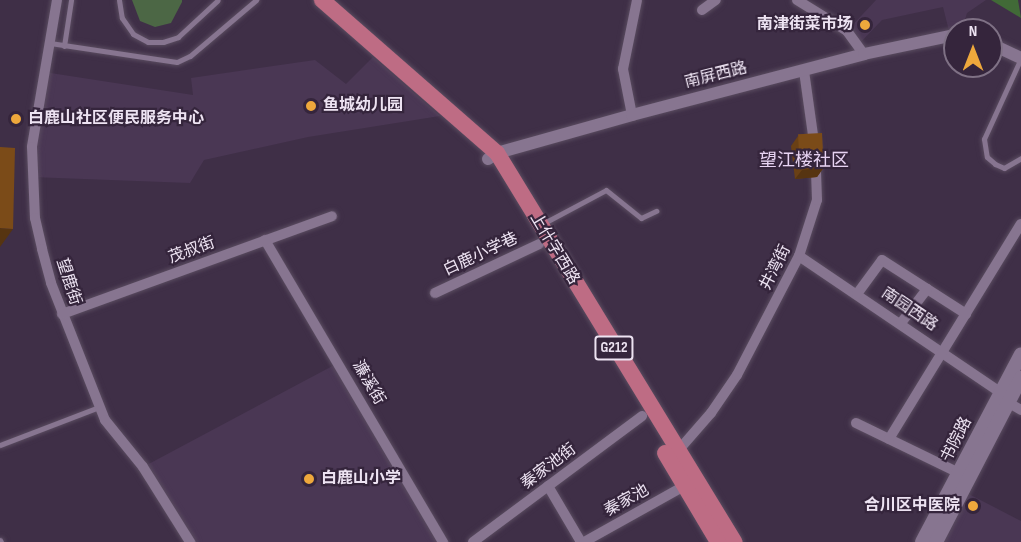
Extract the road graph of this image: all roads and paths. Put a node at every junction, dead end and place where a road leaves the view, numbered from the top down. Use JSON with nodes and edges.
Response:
{"nodes":[{"id":1,"x":57,"y":0,"type":"edge"},
{"id":2,"x":72,"y":0,"type":"edge"},
{"id":3,"x":119,"y":0,"type":"edge"},
{"id":4,"x":207,"y":0,"type":"edge"},
{"id":5,"x":218,"y":0,"type":"edge"},
{"id":6,"x":256,"y":0,"type":"edge"},
{"id":7,"x":308,"y":0,"type":"edge"},
{"id":8,"x":322,"y":0,"type":"edge"},
{"id":9,"x":637,"y":0,"type":"edge"},
{"id":10,"x":716,"y":0,"type":"edge"},
{"id":11,"x":797,"y":0,"type":"edge"},
{"id":12,"x":213,"y":5,"type":"junction"},
{"id":13,"x":702,"y":10,"type":"dead end"},
{"id":14,"x":943,"y":38,"type":"edge"},
{"id":15,"x":49,"y":43,"type":"junction"},
{"id":16,"x":63,"y":46,"type":"junction"},
{"id":17,"x":1003,"y":50,"type":"edge"},
{"id":18,"x":864,"y":54,"type":"junction"},
{"id":19,"x":1021,"y":58,"type":"edge"},
{"id":20,"x":804,"y":71,"type":"junction"},
{"id":21,"x":632,"y":115,"type":"junction"},
{"id":22,"x":492,"y":156,"type":"junction"},
{"id":23,"x":1021,"y":158,"type":"edge"},
{"id":24,"x":656,"y":211,"type":"dead end"},
{"id":25,"x":333,"y":216,"type":"dead end"},
{"id":26,"x":1021,"y":224,"type":"edge"},
{"id":27,"x":540,"y":225,"type":"junction"},
{"id":28,"x":266,"y":240,"type":"junction"},
{"id":29,"x":539,"y":244,"type":"junction"},
{"id":30,"x":799,"y":256,"type":"junction"},
{"id":31,"x":927,"y":289,"type":"junction"},
{"id":32,"x":435,"y":293,"type":"dead end"},
{"id":33,"x":857,"y":294,"type":"junction"},
{"id":34,"x":62,"y":314,"type":"junction"},
{"id":35,"x":966,"y":314,"type":"junction"},
{"id":36,"x":901,"y":323,"type":"junction"},
{"id":37,"x":944,"y":352,"type":"junction"},
{"id":38,"x":1021,"y":354,"type":"edge"},
{"id":39,"x":1021,"y":378,"type":"edge"},
{"id":40,"x":1004,"y":397,"type":"junction"},
{"id":41,"x":99,"y":407,"type":"junction"},
{"id":42,"x":1021,"y":410,"type":"edge"},
{"id":43,"x":642,"y":416,"type":"junction"},
{"id":44,"x":856,"y":423,"type":"dead end"},
{"id":45,"x":889,"y":439,"type":"junction"},
{"id":46,"x":0,"y":445,"type":"edge"},
{"id":47,"x":677,"y":452,"type":"junction"},
{"id":48,"x":959,"y":473,"type":"junction"},
{"id":49,"x":548,"y":486,"type":"junction"},
{"id":50,"x":684,"y":486,"type":"junction"},
{"id":51,"x":190,"y":542,"type":"edge"},
{"id":52,"x":443,"y":542,"type":"edge"},
{"id":53,"x":473,"y":542,"type":"edge"},
{"id":54,"x":583,"y":542,"type":"edge"},
{"id":55,"x":718,"y":542,"type":"edge"},
{"id":56,"x":734,"y":542,"type":"edge"},
{"id":57,"x":922,"y":542,"type":"edge"},
{"id":58,"x":936,"y":542,"type":"edge"}],
"edges":[{"from":1,"to":15,"type":"street","name":"望鹿街"},
{"from":2,"to":16,"type":"lane"},
{"from":3,"to":12,"type":"lane"},
{"from":4,"to":12,"type":"lane"},
{"from":5,"to":12,"type":"lane"},
{"from":6,"to":16,"type":"lane"},
{"from":7,"to":22,"type":"highway","name":"上什字西路","number":"G212"},
{"from":8,"to":22,"type":"highway","name":"上什字西路","number":"G212"},
{"from":9,"to":21,"type":"street"},
{"from":10,"to":13,"type":"street"},
{"from":11,"to":18,"type":"street"},
{"from":14,"to":18,"type":"street","name":"南屏西路"},
{"from":15,"to":16,"type":"lane"},
{"from":15,"to":34,"type":"street","name":"望鹿街"},
{"from":17,"to":19,"type":"street"},
{"from":18,"to":20,"type":"street","name":"南屏西路"},
{"from":19,"to":23,"type":"lane"},
{"from":20,"to":21,"type":"street","name":"南屏西路"},
{"from":20,"to":30,"type":"street","name":"井湾街"},
{"from":21,"to":22,"type":"street","name":"南屏西路"},
{"from":22,"to":27,"type":"highway","name":"上什字西路","number":"G212"},
{"from":22,"to":29,"type":"highway","name":"上什字西路","number":"G212"},
{"from":24,"to":27,"type":"lane"},
{"from":25,"to":28,"type":"street","name":"茂叔街"},
{"from":26,"to":35,"type":"street"},
{"from":27,"to":47,"type":"highway","name":"上什字西路","number":"G212"},
{"from":28,"to":34,"type":"street","name":"茂叔街"},
{"from":28,"to":52,"type":"street","name":"濂溪街"},
{"from":29,"to":32,"type":"street","name":"白鹿小学巷"},
{"from":29,"to":43,"type":"highway","name":"上什字西路","number":"G212"},
{"from":30,"to":33,"type":"street","name":"南园西路"},
{"from":30,"to":47,"type":"street","name":"井湾街"},
{"from":31,"to":33,"type":"street"},
{"from":31,"to":35,"type":"street"},
{"from":31,"to":36,"type":"street"},
{"from":33,"to":36,"type":"street","name":"南园西路"},
{"from":34,"to":41,"type":"street","name":"望鹿街"},
{"from":35,"to":37,"type":"street"},
{"from":36,"to":37,"type":"street","name":"南园西路"},
{"from":37,"to":40,"type":"street","name":"南园西路"},
{"from":37,"to":45,"type":"street"},
{"from":38,"to":40,"type":"main road","name":"书院路"},
{"from":39,"to":40,"type":"main road","name":"书院路"},
{"from":40,"to":42,"type":"street","name":"南园西路"},
{"from":40,"to":48,"type":"main road","name":"书院路"},
{"from":40,"to":58,"type":"main road","name":"书院路"},
{"from":41,"to":46,"type":"lane"},
{"from":41,"to":51,"type":"street","name":"望鹿街"},
{"from":43,"to":49,"type":"street","name":"秦家池街"},
{"from":43,"to":50,"type":"highway","name":"上什字西路","number":"G212"},
{"from":44,"to":45,"type":"street"},
{"from":45,"to":48,"type":"street"},
{"from":47,"to":56,"type":"highway","name":"上什字西路","number":"G212"},
{"from":48,"to":57,"type":"main road","name":"书院路"},
{"from":49,"to":53,"type":"street","name":"秦家池街"},
{"from":49,"to":54,"type":"street"},
{"from":50,"to":54,"type":"street","name":"秦家池"},
{"from":50,"to":55,"type":"highway","name":"上什字西路","number":"G212"}]}
